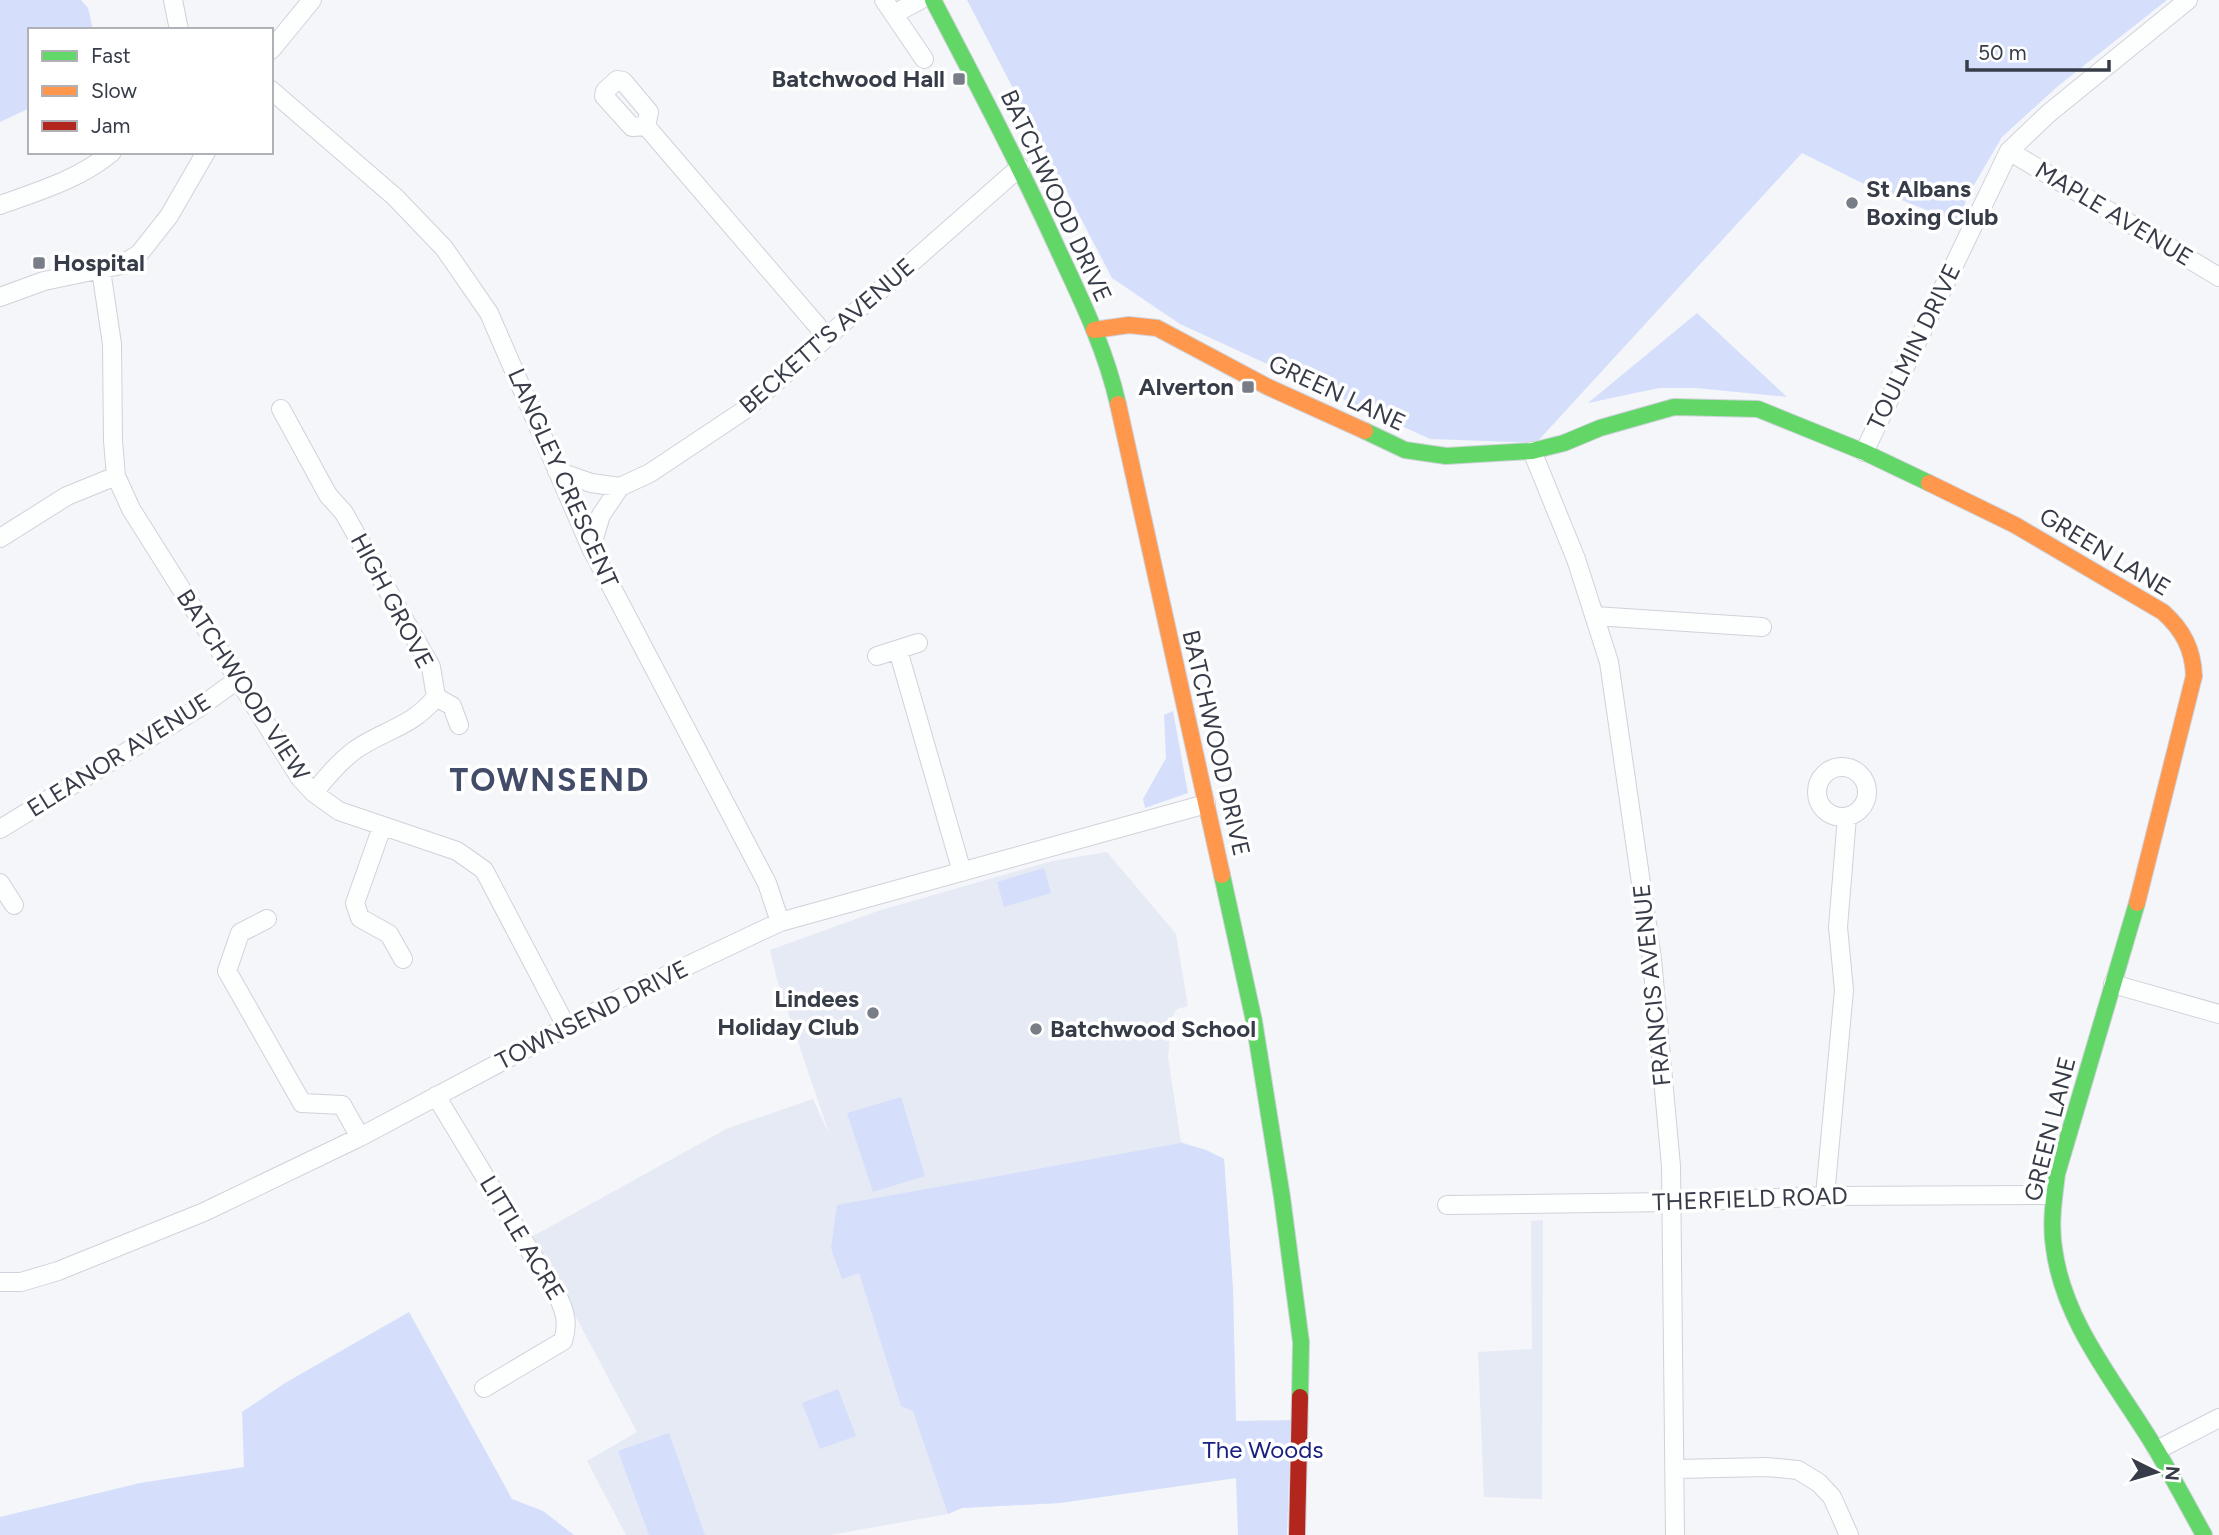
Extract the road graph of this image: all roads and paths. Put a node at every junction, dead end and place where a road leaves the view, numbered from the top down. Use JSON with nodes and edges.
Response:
{"nodes":[{"id":1,"x":173,"y":0,"type":"edge"},
{"id":2,"x":312,"y":0,"type":"edge"},
{"id":3,"x":920,"y":0,"type":"edge"},
{"id":4,"x":933,"y":0,"type":"edge"},
{"id":5,"x":2188,"y":0,"type":"edge"},
{"id":6,"x":889,"y":7,"type":"edge"},
{"id":7,"x":178,"y":28,"type":"edge"},
{"id":8,"x":273,"y":48,"type":"edge"},
{"id":9,"x":924,"y":60,"type":"dead end"},
{"id":10,"x":273,"y":92,"type":"edge"},
{"id":11,"x":646,"y":126,"type":"dead end"},
{"id":12,"x":2009,"y":151,"type":"junction"},
{"id":13,"x":110,"y":154,"type":"edge"},
{"id":14,"x":205,"y":154,"type":"edge"},
{"id":15,"x":1020,"y":167,"type":"junction"},
{"id":16,"x":0,"y":205,"type":"edge"},
{"id":17,"x":101,"y":270,"type":"junction"},
{"id":18,"x":2219,"y":277,"type":"edge"},
{"id":19,"x":0,"y":297,"type":"edge"},
{"id":20,"x":1094,"y":330,"type":"junction"},
{"id":21,"x":827,"y":337,"type":"junction"},
{"id":22,"x":281,"y":409,"type":"dead end"},
{"id":23,"x":1532,"y":452,"type":"junction"},
{"id":24,"x":1864,"y":452,"type":"junction"},
{"id":25,"x":557,"y":471,"type":"junction"},
{"id":26,"x":116,"y":475,"type":"junction"},
{"id":27,"x":620,"y":487,"type":"junction"},
{"id":28,"x":0,"y":538,"type":"edge"},
{"id":29,"x":591,"y":548,"type":"junction"},
{"id":30,"x":1595,"y":616,"type":"junction"},
{"id":31,"x":1762,"y":626,"type":"dead end"},
{"id":32,"x":918,"y":643,"type":"dead end"},
{"id":33,"x":898,"y":650,"type":"junction"},
{"id":34,"x":877,"y":656,"type":"dead end"},
{"id":35,"x":237,"y":680,"type":"junction"},
{"id":36,"x":436,"y":697,"type":"junction"},
{"id":37,"x":459,"y":725,"type":"dead end"},
{"id":38,"x":314,"y":793,"type":"junction"},
{"id":39,"x":1206,"y":804,"type":"junction"},
{"id":40,"x":1847,"y":817,"type":"dead end"},
{"id":41,"x":382,"y":827,"type":"junction"},
{"id":42,"x":0,"y":830,"type":"edge"},
{"id":43,"x":962,"y":872,"type":"junction"},
{"id":44,"x":0,"y":883,"type":"edge"},
{"id":45,"x":14,"y":905,"type":"dead end"},
{"id":46,"x":267,"y":919,"type":"dead end"},
{"id":47,"x":780,"y":922,"type":"junction"},
{"id":48,"x":404,"y":959,"type":"dead end"},
{"id":49,"x":2113,"y":984,"type":"junction"},
{"id":50,"x":2219,"y":1014,"type":"edge"},
{"id":51,"x":566,"y":1026,"type":"junction"},
{"id":52,"x":436,"y":1096,"type":"junction"},
{"id":53,"x":360,"y":1137,"type":"junction"},
{"id":54,"x":2053,"y":1195,"type":"junction"},
{"id":55,"x":1825,"y":1196,"type":"junction"},
{"id":56,"x":1671,"y":1202,"type":"junction"},
{"id":57,"x":1447,"y":1205,"type":"dead end"},
{"id":58,"x":0,"y":1282,"type":"edge"},
{"id":59,"x":484,"y":1388,"type":"dead end"},
{"id":60,"x":2219,"y":1418,"type":"edge"},
{"id":61,"x":2157,"y":1450,"type":"junction"},
{"id":62,"x":1675,"y":1469,"type":"junction"},
{"id":63,"x":1297,"y":1535,"type":"edge"},
{"id":64,"x":1675,"y":1535,"type":"edge"},
{"id":65,"x":1849,"y":1535,"type":"edge"},
{"id":66,"x":2204,"y":1535,"type":"edge"}],
"edges":[{"from":1,"to":7,"type":"street"},
{"from":2,"to":8,"type":"street"},
{"from":3,"to":6,"type":"street"},
{"from":4,"to":15,"type":"street","name":"BATCHWOOD DRIVE"},
{"from":5,"to":12,"type":"street","name":"TOULMIN DRIVE"},
{"from":6,"to":9,"type":"street"},
{"from":10,"to":25,"type":"street","name":"LANGLEY CRESCENT"},
{"from":11,"to":21,"type":"street"},
{"from":12,"to":18,"type":"street","name":"MAPLE AVENUE"},
{"from":12,"to":24,"type":"street","name":"TOULMIN DRIVE"},
{"from":13,"to":16,"type":"street"},
{"from":14,"to":17,"type":"street"},
{"from":15,"to":20,"type":"street","name":"BATCHWOOD DRIVE"},
{"from":15,"to":21,"type":"street","name":"BECKETT'S AVENUE"},
{"from":17,"to":19,"type":"street"},
{"from":17,"to":26,"type":"street","name":"BATCHWOOD VIEW"},
{"from":20,"to":23,"type":"street","name":"GREEN LANE"},
{"from":20,"to":39,"type":"street","name":"BATCHWOOD DRIVE"},
{"from":21,"to":27,"type":"street","name":"BECKETT'S AVENUE"},
{"from":22,"to":36,"type":"street","name":"HIGH GROVE"},
{"from":23,"to":24,"type":"street","name":"GREEN LANE"},
{"from":23,"to":30,"type":"street","name":"FRANCIS AVENUE"},
{"from":24,"to":49,"type":"street","name":"GREEN LANE"},
{"from":25,"to":27,"type":"street"},
{"from":25,"to":29,"type":"street","name":"LANGLEY CRESCENT"},
{"from":26,"to":28,"type":"street"},
{"from":26,"to":35,"type":"street","name":"BATCHWOOD VIEW"},
{"from":27,"to":29,"type":"street"},
{"from":29,"to":47,"type":"street","name":"LANGLEY CRESCENT"},
{"from":30,"to":31,"type":"street"},
{"from":30,"to":56,"type":"street","name":"FRANCIS AVENUE"},
{"from":32,"to":33,"type":"street"},
{"from":33,"to":34,"type":"street"},
{"from":33,"to":43,"type":"street"},
{"from":35,"to":38,"type":"street","name":"BATCHWOOD VIEW"},
{"from":35,"to":42,"type":"street","name":"ELEANOR AVENUE"},
{"from":36,"to":37,"type":"street"},
{"from":36,"to":38,"type":"street","name":"HIGH GROVE"},
{"from":38,"to":41,"type":"street","name":"BATCHWOOD VIEW"},
{"from":39,"to":43,"type":"street","name":"TOWNSEND DRIVE"},
{"from":39,"to":63,"type":"street","name":"BATCHWOOD DRIVE"},
{"from":40,"to":55,"type":"street"},
{"from":41,"to":48,"type":"street"},
{"from":41,"to":51,"type":"street","name":"BATCHWOOD VIEW"},
{"from":43,"to":47,"type":"street","name":"TOWNSEND DRIVE"},
{"from":44,"to":45,"type":"street"},
{"from":46,"to":53,"type":"street"},
{"from":47,"to":51,"type":"street","name":"TOWNSEND DRIVE"},
{"from":49,"to":50,"type":"street"},
{"from":49,"to":54,"type":"street","name":"GREEN LANE"},
{"from":51,"to":52,"type":"street","name":"TOWNSEND DRIVE"},
{"from":52,"to":53,"type":"street","name":"TOWNSEND DRIVE"},
{"from":52,"to":59,"type":"street","name":"LITTLE ACRE"},
{"from":53,"to":58,"type":"street","name":"TOWNSEND DRIVE"},
{"from":54,"to":55,"type":"street","name":"THERFIELD ROAD"},
{"from":54,"to":61,"type":"street","name":"GREEN LANE"},
{"from":55,"to":56,"type":"street","name":"THERFIELD ROAD"},
{"from":56,"to":57,"type":"street","name":"THERFIELD ROAD"},
{"from":56,"to":62,"type":"street","name":"FRANCIS AVENUE"},
{"from":60,"to":61,"type":"street"},
{"from":61,"to":66,"type":"street","name":"GREEN LANE"},
{"from":62,"to":64,"type":"street","name":"FRANCIS AVENUE"},
{"from":62,"to":65,"type":"street"}]}
